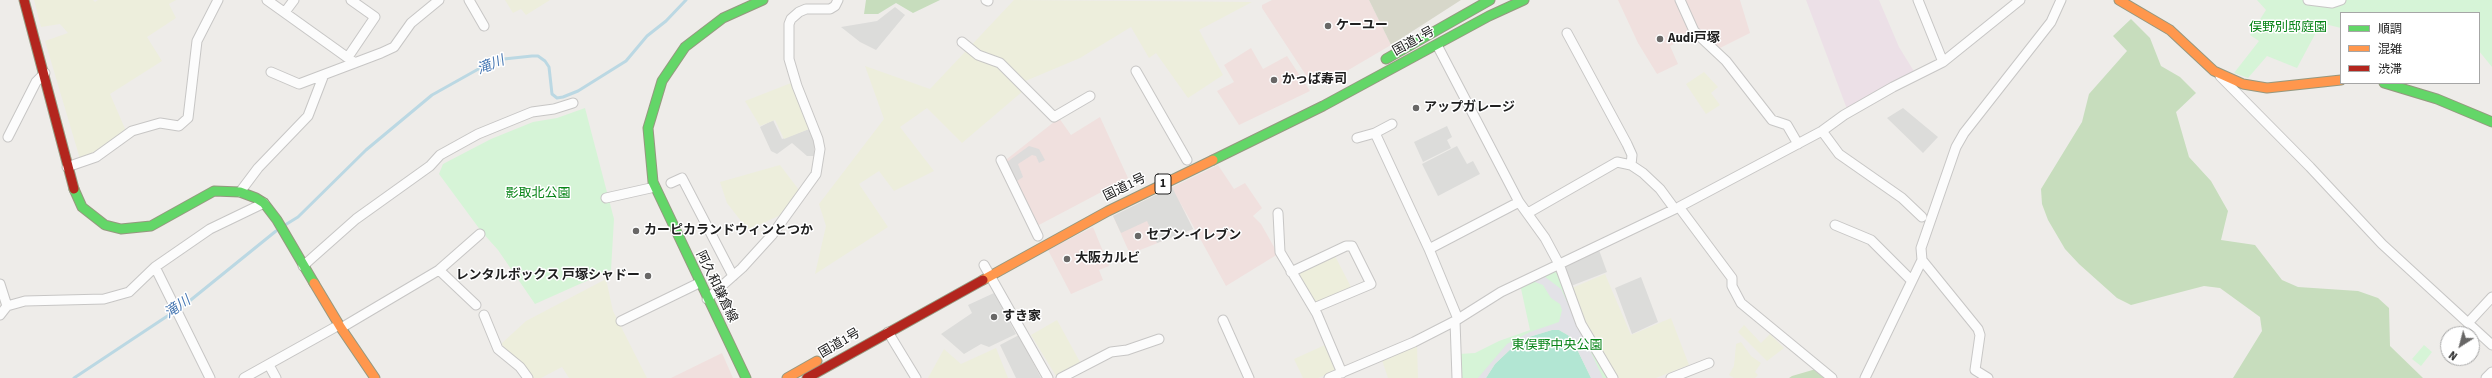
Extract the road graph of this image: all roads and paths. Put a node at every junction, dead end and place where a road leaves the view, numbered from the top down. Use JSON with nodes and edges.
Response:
{"nodes":[{"id":1,"x":24,"y":0,"type":"edge"},
{"id":2,"x":218,"y":0,"type":"edge"},
{"id":3,"x":267,"y":0,"type":"edge"},
{"id":4,"x":294,"y":0,"type":"edge"},
{"id":5,"x":351,"y":0,"type":"edge"},
{"id":6,"x":469,"y":0,"type":"edge"},
{"id":7,"x":763,"y":0,"type":"edge"},
{"id":8,"x":838,"y":0,"type":"edge"},
{"id":9,"x":1490,"y":0,"type":"edge"},
{"id":10,"x":1495,"y":0,"type":"edge"},
{"id":11,"x":1524,"y":0,"type":"edge"},
{"id":12,"x":1680,"y":0,"type":"edge"},
{"id":13,"x":1918,"y":0,"type":"edge"},
{"id":14,"x":2020,"y":0,"type":"edge"},
{"id":15,"x":2061,"y":0,"type":"edge"},
{"id":16,"x":2119,"y":0,"type":"edge"},
{"id":17,"x":2308,"y":0,"type":"edge"},
{"id":18,"x":2341,"y":0,"type":"edge"},
{"id":19,"x":435,"y":1,"type":"edge"},
{"id":20,"x":1482,"y":3,"type":"edge"},
{"id":21,"x":285,"y":12,"type":"junction"},
{"id":22,"x":484,"y":26,"type":"dead end"},
{"id":23,"x":1568,"y":33,"type":"dead end"},
{"id":24,"x":962,"y":42,"type":"dead end"},
{"id":25,"x":1437,"y":45,"type":"junction"},
{"id":26,"x":351,"y":60,"type":"junction"},
{"id":27,"x":1943,"y":62,"type":"junction"},
{"id":28,"x":1379,"y":63,"type":"dead end"},
{"id":29,"x":2214,"y":70,"type":"junction"},
{"id":30,"x":1136,"y":71,"type":"dead end"},
{"id":31,"x":271,"y":72,"type":"dead end"},
{"id":32,"x":46,"y":73,"type":"junction"},
{"id":33,"x":323,"y":77,"type":"junction"},
{"id":34,"x":2340,"y":80,"type":"edge"},
{"id":35,"x":2393,"y":84,"type":"edge"},
{"id":36,"x":1090,"y":96,"type":"dead end"},
{"id":37,"x":573,"y":103,"type":"dead end"},
{"id":38,"x":2492,"y":122,"type":"edge"},
{"id":39,"x":1392,"y":124,"type":"dead end"},
{"id":40,"x":1822,"y":131,"type":"junction"},
{"id":41,"x":1375,"y":133,"type":"junction"},
{"id":42,"x":8,"y":137,"type":"dead end"},
{"id":43,"x":1357,"y":138,"type":"dead end"},
{"id":44,"x":1798,"y":144,"type":"junction"},
{"id":45,"x":1001,"y":160,"type":"dead end"},
{"id":46,"x":1187,"y":160,"type":"dead end"},
{"id":47,"x":1631,"y":166,"type":"junction"},
{"id":48,"x":67,"y":167,"type":"junction"},
{"id":49,"x":671,"y":183,"type":"dead end"},
{"id":50,"x":655,"y":187,"type":"junction"},
{"id":51,"x":240,"y":192,"type":"junction"},
{"id":52,"x":606,"y":198,"type":"dead end"},
{"id":53,"x":1519,"y":202,"type":"junction"},
{"id":54,"x":264,"y":203,"type":"junction"},
{"id":55,"x":1676,"y":208,"type":"junction"},
{"id":56,"x":1278,"y":213,"type":"dead end"},
{"id":57,"x":1528,"y":213,"type":"junction"},
{"id":58,"x":1922,"y":216,"type":"dead end"},
{"id":59,"x":1835,"y":226,"type":"dead end"},
{"id":60,"x":480,"y":234,"type":"dead end"},
{"id":61,"x":1041,"y":234,"type":"joint"},
{"id":62,"x":1027,"y":242,"type":"dead end"},
{"id":63,"x":1429,"y":249,"type":"junction"},
{"id":64,"x":1922,"y":260,"type":"junction"},
{"id":65,"x":1559,"y":264,"type":"junction"},
{"id":66,"x":984,"y":265,"type":"dead end"},
{"id":67,"x":156,"y":266,"type":"junction"},
{"id":68,"x":303,"y":266,"type":"junction"},
{"id":69,"x":439,"y":270,"type":"junction"},
{"id":70,"x":1291,"y":272,"type":"junction"},
{"id":71,"x":989,"y":275,"type":"junction"},
{"id":72,"x":733,"y":276,"type":"junction"},
{"id":73,"x":1912,"y":280,"type":"junction"},
{"id":74,"x":699,"y":283,"type":"junction"},
{"id":75,"x":0,"y":289,"type":"edge"},
{"id":76,"x":2492,"y":297,"type":"edge"},
{"id":77,"x":707,"y":299,"type":"junction"},
{"id":78,"x":476,"y":305,"type":"dead end"},
{"id":79,"x":7,"y":306,"type":"junction"},
{"id":80,"x":1314,"y":308,"type":"junction"},
{"id":81,"x":0,"y":315,"type":"edge"},
{"id":82,"x":484,"y":315,"type":"dead end"},
{"id":83,"x":1223,"y":320,"type":"dead end"},
{"id":84,"x":1457,"y":320,"type":"junction"},
{"id":85,"x":621,"y":321,"type":"dead end"},
{"id":86,"x":2468,"y":323,"type":"junction"},
{"id":87,"x":340,"y":327,"type":"junction"},
{"id":88,"x":888,"y":332,"type":"junction"},
{"id":89,"x":1159,"y":340,"type":"dead end"},
{"id":90,"x":2492,"y":345,"type":"edge"},
{"id":91,"x":828,"y":355,"type":"dead end"},
{"id":92,"x":1709,"y":363,"type":"dead end"},
{"id":93,"x":269,"y":365,"type":"junction"},
{"id":94,"x":2492,"y":372,"type":"edge"},
{"id":95,"x":1342,"y":373,"type":"junction"},
{"id":96,"x":210,"y":378,"type":"edge"},
{"id":97,"x":244,"y":378,"type":"edge"},
{"id":98,"x":276,"y":378,"type":"edge"},
{"id":99,"x":374,"y":378,"type":"edge"},
{"id":100,"x":528,"y":378,"type":"edge"},
{"id":101,"x":746,"y":378,"type":"edge"},
{"id":102,"x":787,"y":378,"type":"edge"},
{"id":103,"x":808,"y":378,"type":"edge"},
{"id":104,"x":916,"y":378,"type":"edge"},
{"id":105,"x":1048,"y":378,"type":"edge"},
{"id":106,"x":1061,"y":378,"type":"edge"},
{"id":107,"x":1249,"y":378,"type":"edge"},
{"id":108,"x":1329,"y":378,"type":"edge"},
{"id":109,"x":1457,"y":378,"type":"edge"},
{"id":110,"x":1613,"y":378,"type":"edge"},
{"id":111,"x":1671,"y":378,"type":"edge"},
{"id":112,"x":1832,"y":378,"type":"edge"},
{"id":113,"x":1865,"y":378,"type":"edge"},
{"id":114,"x":1988,"y":378,"type":"edge"},
{"id":115,"x":2486,"y":378,"type":"edge"}],
"edges":[{"from":1,"to":32,"type":"main road"},
{"from":2,"to":48,"type":"street"},
{"from":3,"to":21,"type":"street"},
{"from":4,"to":21,"type":"street"},
{"from":5,"to":26,"type":"street"},
{"from":6,"to":22,"type":"street"},
{"from":7,"to":50,"type":"main road","name":"阿久和鎌倉線"},
{"from":8,"to":72,"type":"street"},
{"from":9,"to":20,"type":"main road","name":"国道1号"},
{"from":10,"to":20,"type":"main road"},
{"from":11,"to":25,"type":"main road","name":"国道1号","number":"1"},
{"from":12,"to":44,"type":"street"},
{"from":13,"to":27,"type":"street"},
{"from":14,"to":27,"type":"street"},
{"from":15,"to":64,"type":"street"},
{"from":16,"to":29,"type":"main road"},
{"from":17,"to":18,"type":"street"},
{"from":19,"to":26,"type":"street"},
{"from":20,"to":28,"type":"main road","name":"国道1号"},
{"from":21,"to":26,"type":"street"},
{"from":23,"to":47,"type":"street"},
{"from":24,"to":36,"type":"street"},
{"from":25,"to":53,"type":"street"},
{"from":25,"to":71,"type":"main road","name":"国道1号","number":"1"},
{"from":26,"to":33,"type":"street"},
{"from":27,"to":40,"type":"street"},
{"from":29,"to":34,"type":"main road"},
{"from":29,"to":86,"type":"street"},
{"from":30,"to":46,"type":"street"},
{"from":31,"to":33,"type":"street"},
{"from":32,"to":42,"type":"street"},
{"from":32,"to":48,"type":"main road"},
{"from":33,"to":51,"type":"street"},
{"from":35,"to":38,"type":"main road"},
{"from":37,"to":68,"type":"street"},
{"from":39,"to":41,"type":"street"},
{"from":40,"to":44,"type":"street"},
{"from":40,"to":58,"type":"street"},
{"from":41,"to":43,"type":"street"},
{"from":41,"to":63,"type":"street"},
{"from":44,"to":55,"type":"street"},
{"from":45,"to":61,"type":"street"},
{"from":47,"to":55,"type":"street"},
{"from":47,"to":57,"type":"street"},
{"from":48,"to":51,"type":"main road"},
{"from":49,"to":72,"type":"street"},
{"from":50,"to":52,"type":"street"},
{"from":50,"to":74,"type":"main road","name":"阿久和鎌倉線"},
{"from":51,"to":54,"type":"main road"},
{"from":53,"to":57,"type":"street"},
{"from":53,"to":63,"type":"street"},
{"from":54,"to":67,"type":"street"},
{"from":54,"to":68,"type":"main road"},
{"from":55,"to":65,"type":"street"},
{"from":55,"to":112,"type":"street"},
{"from":56,"to":70,"type":"street"},
{"from":57,"to":65,"type":"street"},
{"from":59,"to":73,"type":"street"},
{"from":60,"to":69,"type":"street"},
{"from":61,"to":62,"type":"main road"},
{"from":63,"to":84,"type":"street"},
{"from":64,"to":73,"type":"street"},
{"from":64,"to":114,"type":"street"},
{"from":65,"to":84,"type":"street"},
{"from":65,"to":110,"type":"street"},
{"from":66,"to":71,"type":"street"},
{"from":67,"to":79,"type":"street"},
{"from":67,"to":96,"type":"street"},
{"from":68,"to":87,"type":"main road"},
{"from":69,"to":78,"type":"street"},
{"from":69,"to":87,"type":"street"},
{"from":70,"to":80,"type":"street"},
{"from":70,"to":80,"type":"street"},
{"from":71,"to":88,"type":"main road","name":"国道1号","number":"1"},
{"from":71,"to":105,"type":"street"},
{"from":72,"to":77,"type":"street"},
{"from":73,"to":113,"type":"street"},
{"from":74,"to":77,"type":"main road","name":"阿久和鎌倉線"},
{"from":74,"to":85,"type":"street"},
{"from":75,"to":79,"type":"street"},
{"from":76,"to":86,"type":"street"},
{"from":77,"to":101,"type":"main road","name":"阿久和鎌倉線"},
{"from":79,"to":81,"type":"street"},
{"from":80,"to":95,"type":"street"},
{"from":82,"to":100,"type":"street"},
{"from":83,"to":107,"type":"street"},
{"from":84,"to":95,"type":"street"},
{"from":84,"to":109,"type":"street"},
{"from":86,"to":90,"type":"street"},
{"from":87,"to":93,"type":"street"},
{"from":87,"to":99,"type":"main road"},
{"from":88,"to":103,"type":"main road","name":"国道1号","number":"1"},
{"from":88,"to":104,"type":"street"},
{"from":89,"to":106,"type":"street"},
{"from":91,"to":102,"type":"main road","name":"国道1号"},
{"from":92,"to":111,"type":"street"},
{"from":93,"to":97,"type":"street"},
{"from":93,"to":98,"type":"street"},
{"from":94,"to":115,"type":"street"},
{"from":95,"to":108,"type":"street"}]}
